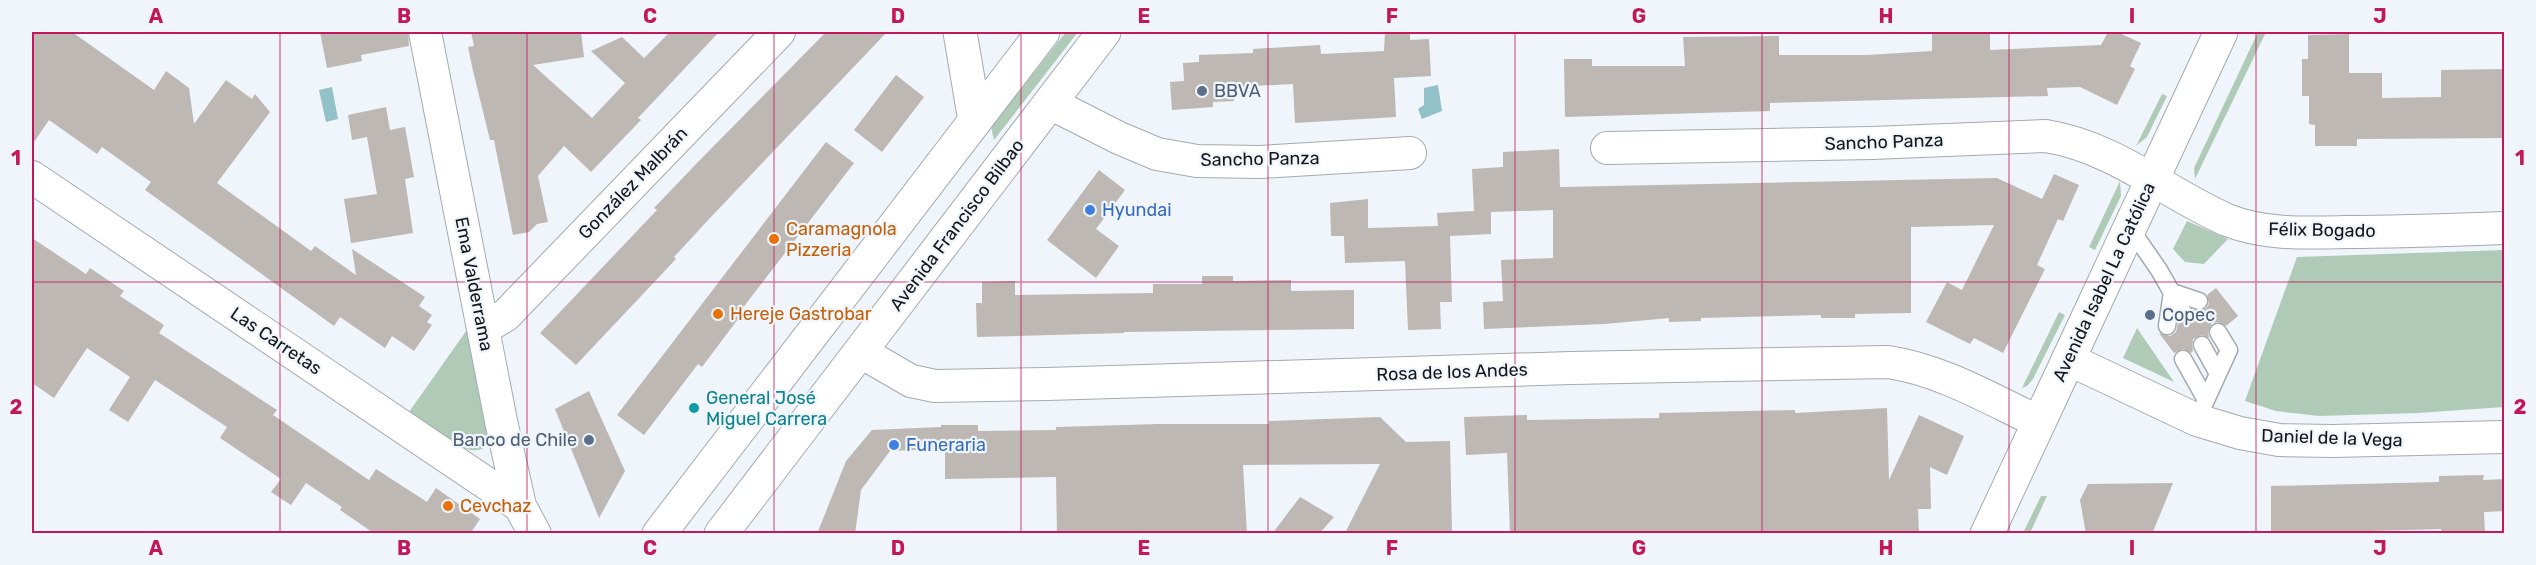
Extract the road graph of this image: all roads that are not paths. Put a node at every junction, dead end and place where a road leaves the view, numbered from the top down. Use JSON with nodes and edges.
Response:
{"nodes":[{"id":1,"x":425,"y":32,"type":"edge"},
{"id":2,"x":779,"y":32,"type":"edge"},
{"id":3,"x":960,"y":32,"type":"edge"},
{"id":4,"x":1043,"y":32,"type":"edge"},
{"id":5,"x":1104,"y":32,"type":"edge"},
{"id":6,"x":2221,"y":32,"type":"edge"},
{"id":7,"x":1050,"y":103,"type":"junction"},
{"id":8,"x":975,"y":121,"type":"junction"},
{"id":9,"x":1607,"y":148,"type":"dead end"},
{"id":10,"x":1410,"y":153,"type":"dead end"},
{"id":11,"x":32,"y":177,"type":"edge"},
{"id":12,"x":2152,"y":177,"type":"junction"},
{"id":13,"x":974,"y":200,"type":"junction"},
{"id":14,"x":2130,"y":228,"type":"junction"},
{"id":15,"x":2505,"y":228,"type":"edge"},
{"id":16,"x":2172,"y":292,"type":"junction"},
{"id":17,"x":2199,"y":301,"type":"dead end"},
{"id":18,"x":2184,"y":314,"type":"dead end"},
{"id":19,"x":2167,"y":326,"type":"dead end"},
{"id":20,"x":483,"y":329,"type":"junction"},
{"id":21,"x":2218,"y":332,"type":"dead end"},
{"id":22,"x":2202,"y":345,"type":"dead end"},
{"id":23,"x":861,"y":352,"type":"junction"},
{"id":24,"x":2068,"y":359,"type":"junction"},
{"id":25,"x":2183,"y":359,"type":"dead end"},
{"id":26,"x":2218,"y":374,"type":"junction"},
{"id":27,"x":2202,"y":410,"type":"junction"},
{"id":28,"x":2039,"y":422,"type":"junction"},
{"id":29,"x":2505,"y":436,"type":"edge"},
{"id":30,"x":520,"y":506,"type":"junction"},
{"id":31,"x":535,"y":534,"type":"edge"},
{"id":32,"x":659,"y":534,"type":"edge"},
{"id":33,"x":721,"y":534,"type":"edge"},
{"id":34,"x":1987,"y":534,"type":"edge"}],
"edges":[{"from":1,"to":20,"type":"street","name":"Ema Valderrama"},
{"from":2,"to":20,"type":"street","name":"González Malbrán"},
{"from":3,"to":8,"type":"main road"},
{"from":4,"to":8,"type":"main road"},
{"from":5,"to":7,"type":"main road","name":"Avenida Francisco Bilbao"},
{"from":6,"to":12,"type":"main road","name":"Avenida Isabel La Católica"},
{"from":7,"to":10,"type":"street","name":"Sancho Panza"},
{"from":7,"to":13,"type":"main road","name":"Avenida Francisco Bilbao"},
{"from":8,"to":13,"type":"main road"},
{"from":8,"to":32,"type":"main road"},
{"from":9,"to":12,"type":"street","name":"Sancho Panza"},
{"from":11,"to":30,"type":"street","name":"Las Carretas"},
{"from":12,"to":14,"type":"main road","name":"Avenida Isabel La Católica"},
{"from":12,"to":15,"type":"street","name":"Félix Bogado"},
{"from":13,"to":23,"type":"main road","name":"Avenida Francisco Bilbao"},
{"from":14,"to":16,"type":"lane"},
{"from":14,"to":24,"type":"main road","name":"Avenida Isabel La Católica"},
{"from":16,"to":17,"type":"lane"},
{"from":16,"to":18,"type":"lane"},
{"from":16,"to":19,"type":"lane"},
{"from":20,"to":30,"type":"street","name":"Ema Valderrama"},
{"from":21,"to":26,"type":"lane"},
{"from":22,"to":26,"type":"lane"},
{"from":23,"to":28,"type":"street","name":"Rosa de los Andes"},
{"from":23,"to":33,"type":"main road","name":"Avenida Francisco Bilbao"},
{"from":24,"to":27,"type":"street","name":"Daniel de la Vega"},
{"from":24,"to":28,"type":"main road","name":"Avenida Isabel La Católica"},
{"from":25,"to":27,"type":"lane"},
{"from":26,"to":27,"type":"lane"},
{"from":27,"to":29,"type":"street","name":"Daniel de la Vega"},
{"from":28,"to":34,"type":"main road","name":"Avenida Isabel La Católica"},
{"from":30,"to":31,"type":"street","name":"Ema Valderrama"}]}
